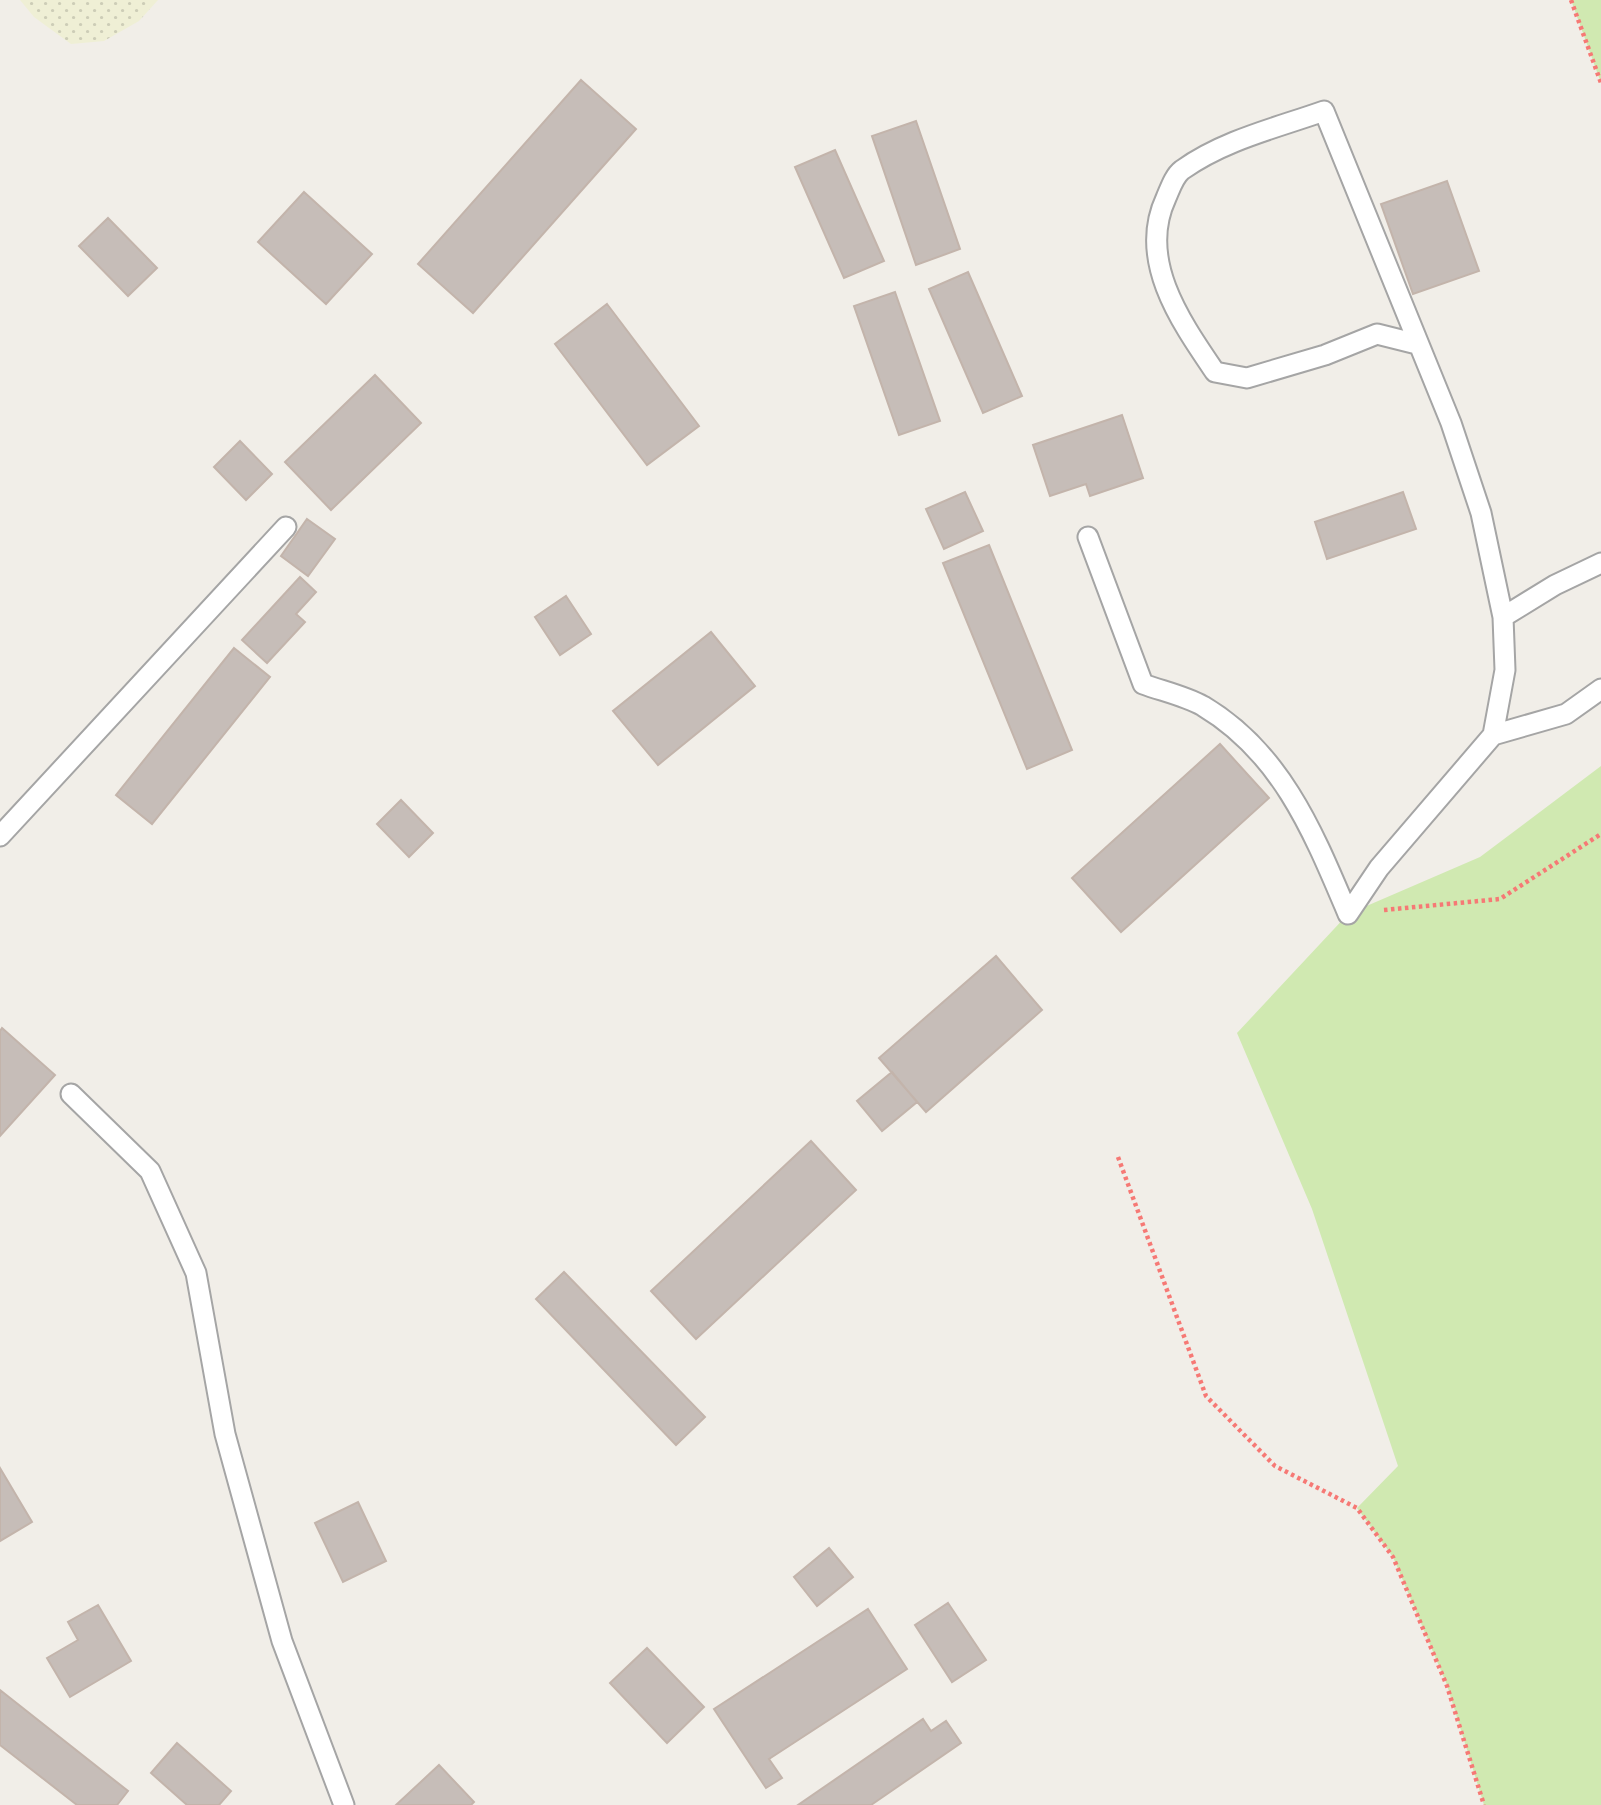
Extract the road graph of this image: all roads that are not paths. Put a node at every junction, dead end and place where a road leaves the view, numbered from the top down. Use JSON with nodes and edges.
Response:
{"nodes":[{"id":1,"x":1417,"y":344,"type":"junction"},
{"id":2,"x":286,"y":527,"type":"dead end"},
{"id":3,"x":1088,"y":537,"type":"dead end"},
{"id":4,"x":1601,"y":564,"type":"edge"},
{"id":5,"x":1503,"y":617,"type":"junction"},
{"id":6,"x":1601,"y":690,"type":"edge"},
{"id":7,"x":1493,"y":735,"type":"junction"},
{"id":8,"x":0,"y":836,"type":"edge"},
{"id":9,"x":71,"y":1094,"type":"dead end"},
{"id":10,"x":344,"y":1805,"type":"edge"}],
"edges":[{"from":1,"to":1,"type":"lane"},
{"from":1,"to":5,"type":"lane"},
{"from":2,"to":8,"type":"lane"},
{"from":3,"to":7,"type":"lane"},
{"from":4,"to":5,"type":"lane"},
{"from":5,"to":7,"type":"lane"},
{"from":6,"to":7,"type":"lane"},
{"from":9,"to":10,"type":"lane"}]}
